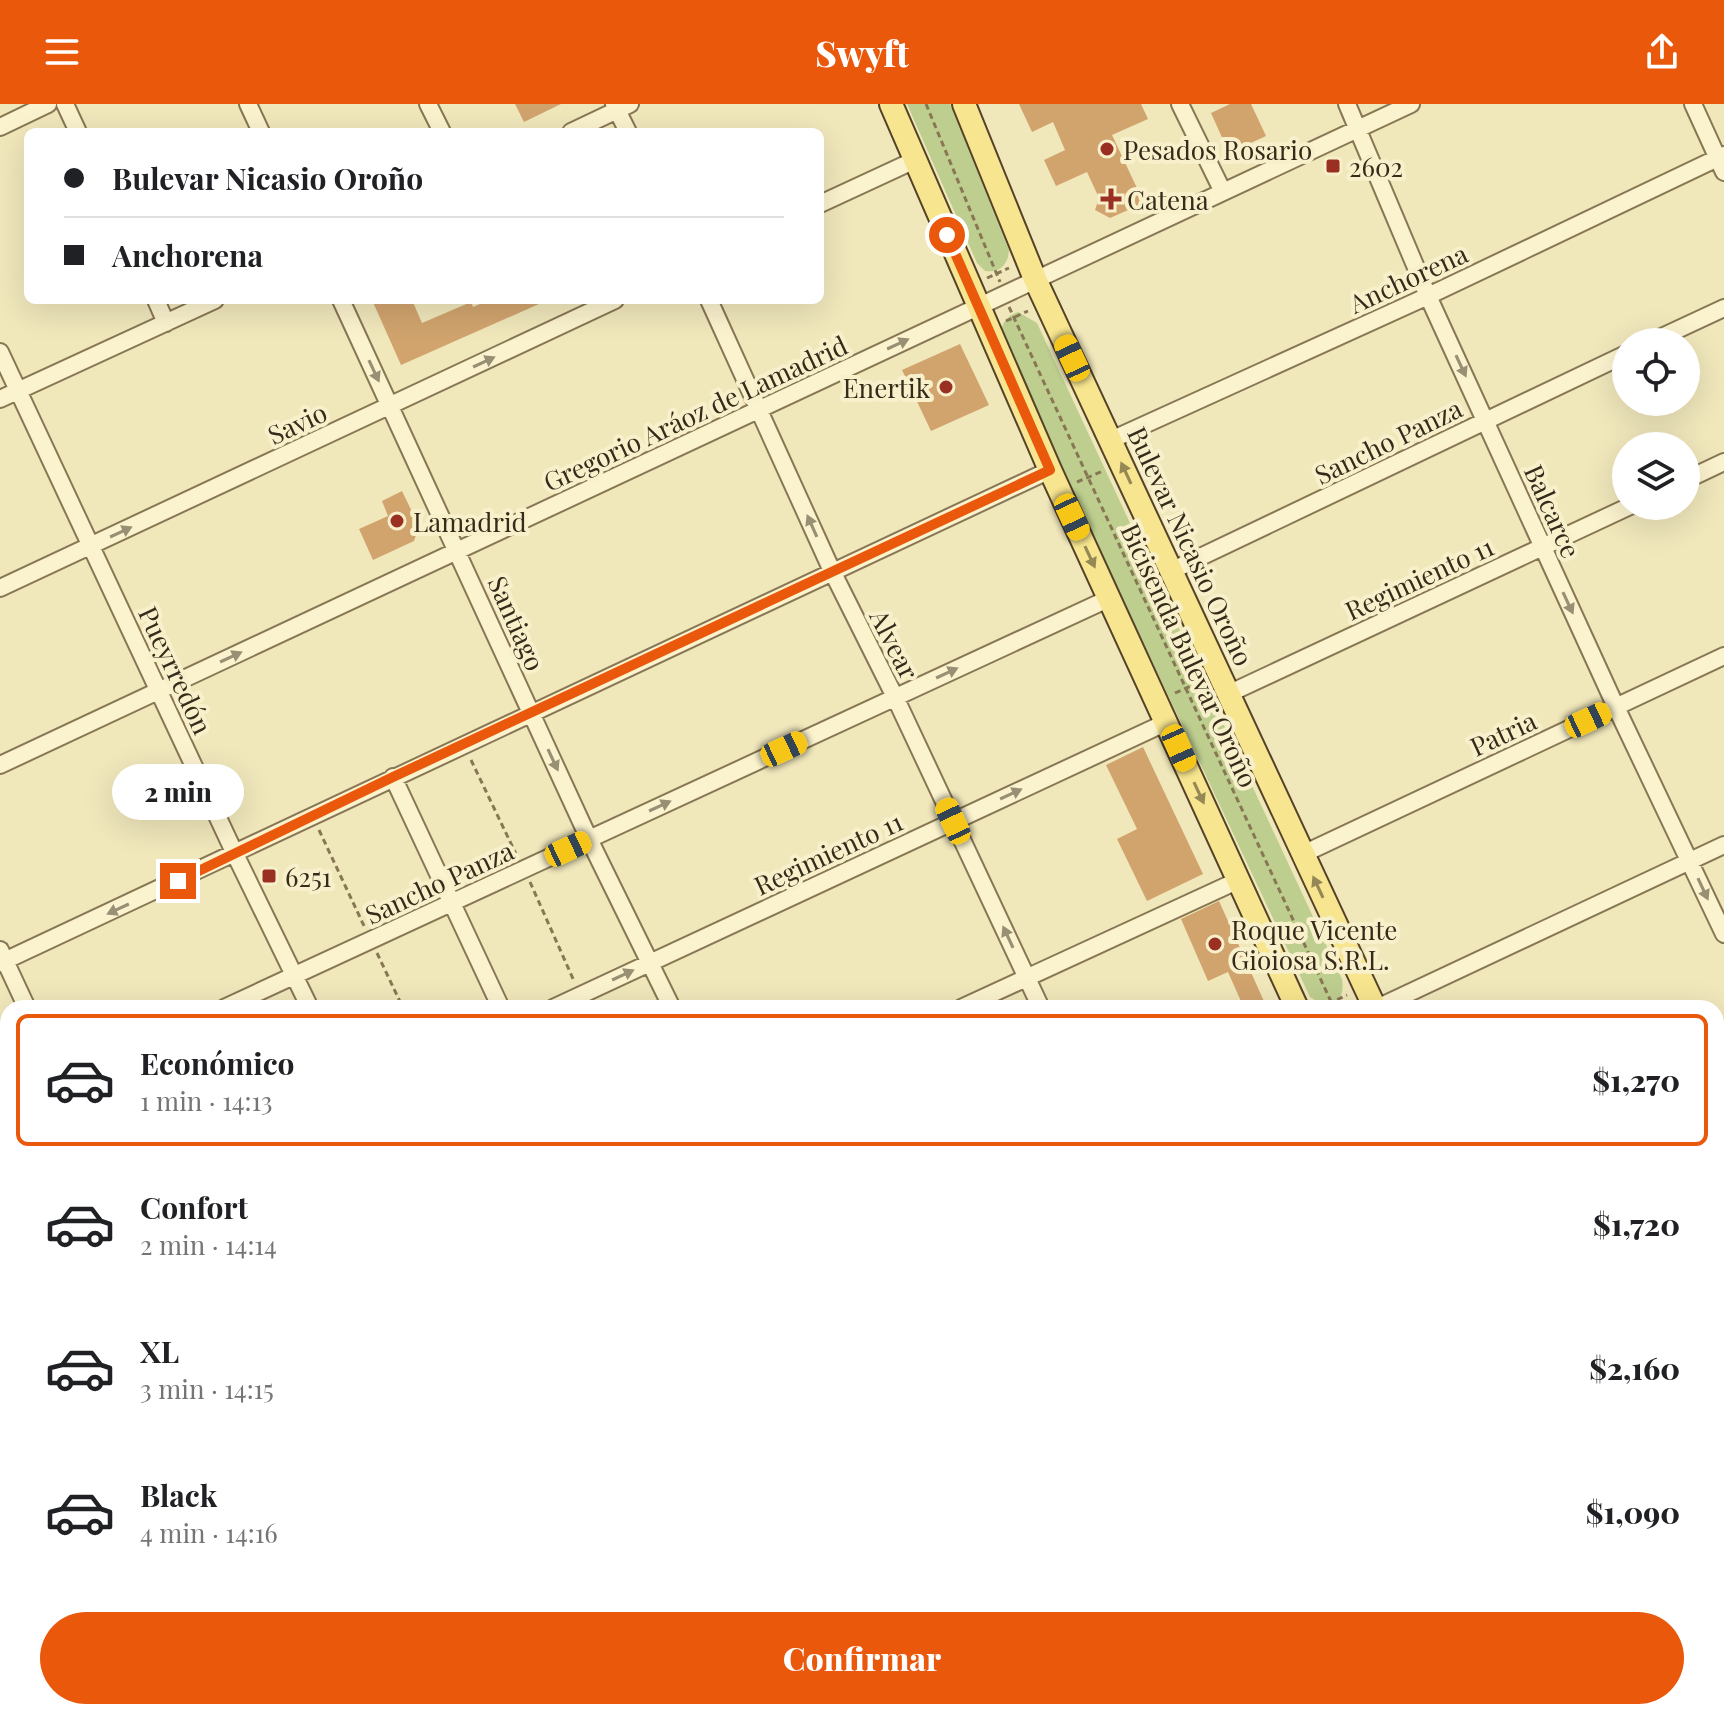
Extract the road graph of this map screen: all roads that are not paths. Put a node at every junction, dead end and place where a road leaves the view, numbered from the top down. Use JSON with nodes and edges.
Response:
{"nodes":[{"id":1,"x":48,"y":104,"type":"edge"},
{"id":2,"x":65,"y":104,"type":"edge"},
{"id":3,"x":248,"y":104,"type":"edge"},
{"id":4,"x":428,"y":104,"type":"edge"},
{"id":5,"x":891,"y":104,"type":"edge"},
{"id":6,"x":964,"y":104,"type":"edge"},
{"id":7,"x":1180,"y":104,"type":"edge"},
{"id":8,"x":1347,"y":104,"type":"edge"},
{"id":9,"x":1411,"y":104,"type":"edge"},
{"id":10,"x":1693,"y":104,"type":"edge"},
{"id":11,"x":620,"y":106,"type":"edge"},
{"id":12,"x":0,"y":127,"type":"edge"},
{"id":13,"x":76,"y":128,"type":"edge"},
{"id":14,"x":259,"y":128,"type":"edge"},
{"id":15,"x":440,"y":128,"type":"edge"},
{"id":16,"x":579,"y":128,"type":"edge"},
{"id":17,"x":627,"y":128,"type":"edge"},
{"id":18,"x":1358,"y":129,"type":"junction"},
{"id":19,"x":915,"y":160,"type":"junction"},
{"id":20,"x":1722,"y":161,"type":"edge"},
{"id":21,"x":1223,"y":192,"type":"junction"},
{"id":22,"x":824,"y":202,"type":"edge"},
{"id":23,"x":1031,"y":270,"type":"junction"},
{"id":24,"x":1428,"y":296,"type":"junction"},
{"id":25,"x":158,"y":304,"type":"edge"},
{"id":26,"x":206,"y":304,"type":"edge"},
{"id":27,"x":343,"y":304,"type":"edge"},
{"id":28,"x":607,"y":304,"type":"edge"},
{"id":29,"x":711,"y":304,"type":"edge"},
{"id":30,"x":977,"y":307,"type":"junction"},
{"id":31,"x":1724,"y":308,"type":"edge"},
{"id":32,"x":166,"y":323,"type":"junction"},
{"id":33,"x":1681,"y":328,"type":"edge"},
{"id":34,"x":0,"y":352,"type":"edge"},
{"id":35,"x":1612,"y":361,"type":"edge"},
{"id":36,"x":17,"y":391,"type":"junction"},
{"id":37,"x":0,"y":399,"type":"edge"},
{"id":38,"x":390,"y":406,"type":"junction"},
{"id":39,"x":760,"y":409,"type":"junction"},
{"id":40,"x":1487,"y":420,"type":"junction"},
{"id":41,"x":1111,"y":440,"type":"junction"},
{"id":42,"x":1724,"y":462,"type":"edge"},
{"id":43,"x":1700,"y":473,"type":"edge"},
{"id":44,"x":1054,"y":480,"type":"junction"},
{"id":45,"x":1612,"y":514,"type":"edge"},
{"id":46,"x":90,"y":546,"type":"junction"},
{"id":47,"x":1542,"y":547,"type":"junction"},
{"id":48,"x":459,"y":550,"type":"junction"},
{"id":49,"x":832,"y":571,"type":"junction"},
{"id":50,"x":1171,"y":571,"type":"junction"},
{"id":51,"x":0,"y":588,"type":"edge"},
{"id":52,"x":1110,"y":598,"type":"junction"},
{"id":53,"x":1724,"y":656,"type":"edge"},
{"id":54,"x":161,"y":691,"type":"junction"},
{"id":55,"x":1228,"y":694,"type":"junction"},
{"id":56,"x":895,"y":697,"type":"junction"},
{"id":57,"x":1616,"y":707,"type":"junction"},
{"id":58,"x":531,"y":713,"type":"junction"},
{"id":59,"x":1167,"y":722,"type":"junction"},
{"id":60,"x":0,"y":765,"type":"edge"},
{"id":61,"x":393,"y":777,"type":"junction"},
{"id":62,"x":953,"y":821,"type":"junction"},
{"id":63,"x":589,"y":839,"type":"junction"},
{"id":64,"x":1724,"y":845,"type":"edge"},
{"id":65,"x":235,"y":854,"type":"junction"},
{"id":66,"x":1303,"y":854,"type":"junction"},
{"id":67,"x":1689,"y":862,"type":"junction"},
{"id":68,"x":1239,"y":880,"type":"junction"},
{"id":69,"x":452,"y":903,"type":"junction"},
{"id":70,"x":1724,"y":934,"type":"edge"},
{"id":71,"x":2,"y":958,"type":"edge"},
{"id":72,"x":649,"y":963,"type":"junction"},
{"id":73,"x":295,"y":975,"type":"junction"},
{"id":74,"x":1027,"y":978,"type":"junction"},
{"id":75,"x":23,"y":1000,"type":"edge"},
{"id":76,"x":241,"y":1000,"type":"edge"},
{"id":77,"x":306,"y":1000,"type":"edge"},
{"id":78,"x":497,"y":1000,"type":"edge"},
{"id":79,"x":570,"y":1000,"type":"edge"},
{"id":80,"x":668,"y":1000,"type":"edge"},
{"id":81,"x":979,"y":1000,"type":"edge"},
{"id":82,"x":1037,"y":1000,"type":"edge"},
{"id":83,"x":1293,"y":1000,"type":"edge"},
{"id":84,"x":1372,"y":1000,"type":"edge"},
{"id":85,"x":1393,"y":1000,"type":"edge"}],
"edges":[{"from":1,"to":12,"type":"street"},
{"from":2,"to":13,"type":"street"},
{"from":3,"to":14,"type":"street"},
{"from":4,"to":15,"type":"street"},
{"from":5,"to":19,"type":"main road"},
{"from":6,"to":23,"type":"main road","name":"Bulevar Nicasio Oroño"},
{"from":7,"to":21,"type":"street"},
{"from":8,"to":18,"type":"street","name":"Balcarce"},
{"from":9,"to":18,"type":"street","name":"Gregorio Aráoz de Lamadrid"},
{"from":10,"to":20,"type":"street"},
{"from":11,"to":16,"type":"street"},
{"from":11,"to":17,"type":"street"},
{"from":18,"to":21,"type":"street","name":"Gregorio Aráoz de Lamadrid"},
{"from":18,"to":24,"type":"street","name":"Balcarce"},
{"from":19,"to":22,"type":"street"},
{"from":19,"to":30,"type":"main road"},
{"from":20,"to":24,"type":"street","name":"Anchorena"},
{"from":21,"to":23,"type":"street","name":"Gregorio Aráoz de Lamadrid"},
{"from":23,"to":30,"type":"street","name":"Gregorio Aráoz de Lamadrid"},
{"from":23,"to":41,"type":"main road","name":"Bulevar Nicasio Oroño"},
{"from":24,"to":40,"type":"street","name":"Balcarce","one_way":true},
{"from":24,"to":41,"type":"street","name":"Anchorena"},
{"from":25,"to":32,"type":"street"},
{"from":26,"to":32,"type":"street"},
{"from":27,"to":38,"type":"street","name":"Santiago","one_way":true},
{"from":38,"to":28,"type":"street","name":"Savio","one_way":true},
{"from":29,"to":39,"type":"street","name":"Alvear"},
{"from":39,"to":30,"type":"street","name":"Gregorio Aráoz de Lamadrid","one_way":true},
{"from":30,"to":44,"type":"main road"},
{"from":31,"to":33,"type":"street"},
{"from":32,"to":36,"type":"street"},
{"from":34,"to":36,"type":"street","name":"Pueyrredón"},
{"from":35,"to":40,"type":"street","name":"Sancho Panza"},
{"from":36,"to":37,"type":"street"},
{"from":36,"to":46,"type":"street","name":"Pueyrredón"},
{"from":46,"to":38,"type":"street","name":"Savio","one_way":true},
{"from":38,"to":48,"type":"street","name":"Santiago"},
{"from":39,"to":48,"type":"street","name":"Gregorio Aráoz de Lamadrid"},
{"from":49,"to":39,"type":"street","name":"Alvear","one_way":true},
{"from":40,"to":47,"type":"street","name":"Balcarce"},
{"from":40,"to":50,"type":"street","name":"Sancho Panza"},
{"from":50,"to":41,"type":"main road","name":"Bulevar Nicasio Oroño","one_way":true},
{"from":42,"to":43,"type":"street"},
{"from":44,"to":49,"type":"street"},
{"from":44,"to":52,"type":"main road","one_way":true},
{"from":45,"to":47,"type":"street","name":"Regimiento 11"},
{"from":46,"to":51,"type":"street","name":"Savio"},
{"from":46,"to":54,"type":"street","name":"Pueyrredón"},
{"from":47,"to":55,"type":"street","name":"Regimiento 11"},
{"from":47,"to":57,"type":"street","name":"Balcarce","one_way":true},
{"from":54,"to":48,"type":"street","name":"Gregorio Aráoz de Lamadrid","one_way":true},
{"from":48,"to":58,"type":"street","name":"Santiago"},
{"from":49,"to":56,"type":"street","name":"Alvear"},
{"from":49,"to":58,"type":"street"},
{"from":50,"to":55,"type":"main road","name":"Bulevar Nicasio Oroño"},
{"from":56,"to":52,"type":"street","name":"Sancho Panza","one_way":true},
{"from":52,"to":59,"type":"main road"},
{"from":53,"to":57,"type":"street","name":"Patria"},
{"from":54,"to":60,"type":"street","name":"Gregorio Aráoz de Lamadrid"},
{"from":54,"to":65,"type":"street","name":"Pueyrredón"},
{"from":55,"to":66,"type":"main road","name":"Bulevar Nicasio Oroño"},
{"from":56,"to":62,"type":"street","name":"Alvear"},
{"from":63,"to":56,"type":"street","name":"Sancho Panza","one_way":true},
{"from":57,"to":66,"type":"street","name":"Patria"},
{"from":57,"to":67,"type":"street","name":"Balcarce"},
{"from":58,"to":61,"type":"street"},
{"from":58,"to":63,"type":"street","name":"Santiago","one_way":true},
{"from":62,"to":59,"type":"street","name":"Regimiento 11","one_way":true},
{"from":59,"to":68,"type":"main road","one_way":true},
{"from":61,"to":65,"type":"street"},
{"from":61,"to":69,"type":"street"},
{"from":62,"to":72,"type":"street","name":"Regimiento 11"},
{"from":74,"to":62,"type":"street","name":"Alvear","one_way":true},
{"from":63,"to":69,"type":"street","name":"Sancho Panza"},
{"from":63,"to":72,"type":"street","name":"Santiago"},
{"from":64,"to":67,"type":"street"},
{"from":65,"to":71,"type":"street","one_way":true},
{"from":65,"to":73,"type":"street","name":"Pueyrredón"},
{"from":84,"to":66,"type":"main road","name":"Bulevar Nicasio Oroño","one_way":true},
{"from":67,"to":70,"type":"street","name":"Balcarce","one_way":true},
{"from":67,"to":85,"type":"street"},
{"from":68,"to":74,"type":"street"},
{"from":68,"to":83,"type":"main road"},
{"from":69,"to":73,"type":"street","name":"Sancho Panza"},
{"from":69,"to":78,"type":"street"},
{"from":71,"to":75,"type":"street"},
{"from":79,"to":72,"type":"street","name":"Regimiento 11","one_way":true},
{"from":72,"to":80,"type":"street","name":"Santiago"},
{"from":73,"to":76,"type":"street","name":"Sancho Panza"},
{"from":73,"to":77,"type":"street","name":"Pueyrredón"},
{"from":74,"to":81,"type":"street"},
{"from":74,"to":82,"type":"street","name":"Alvear"}]}
